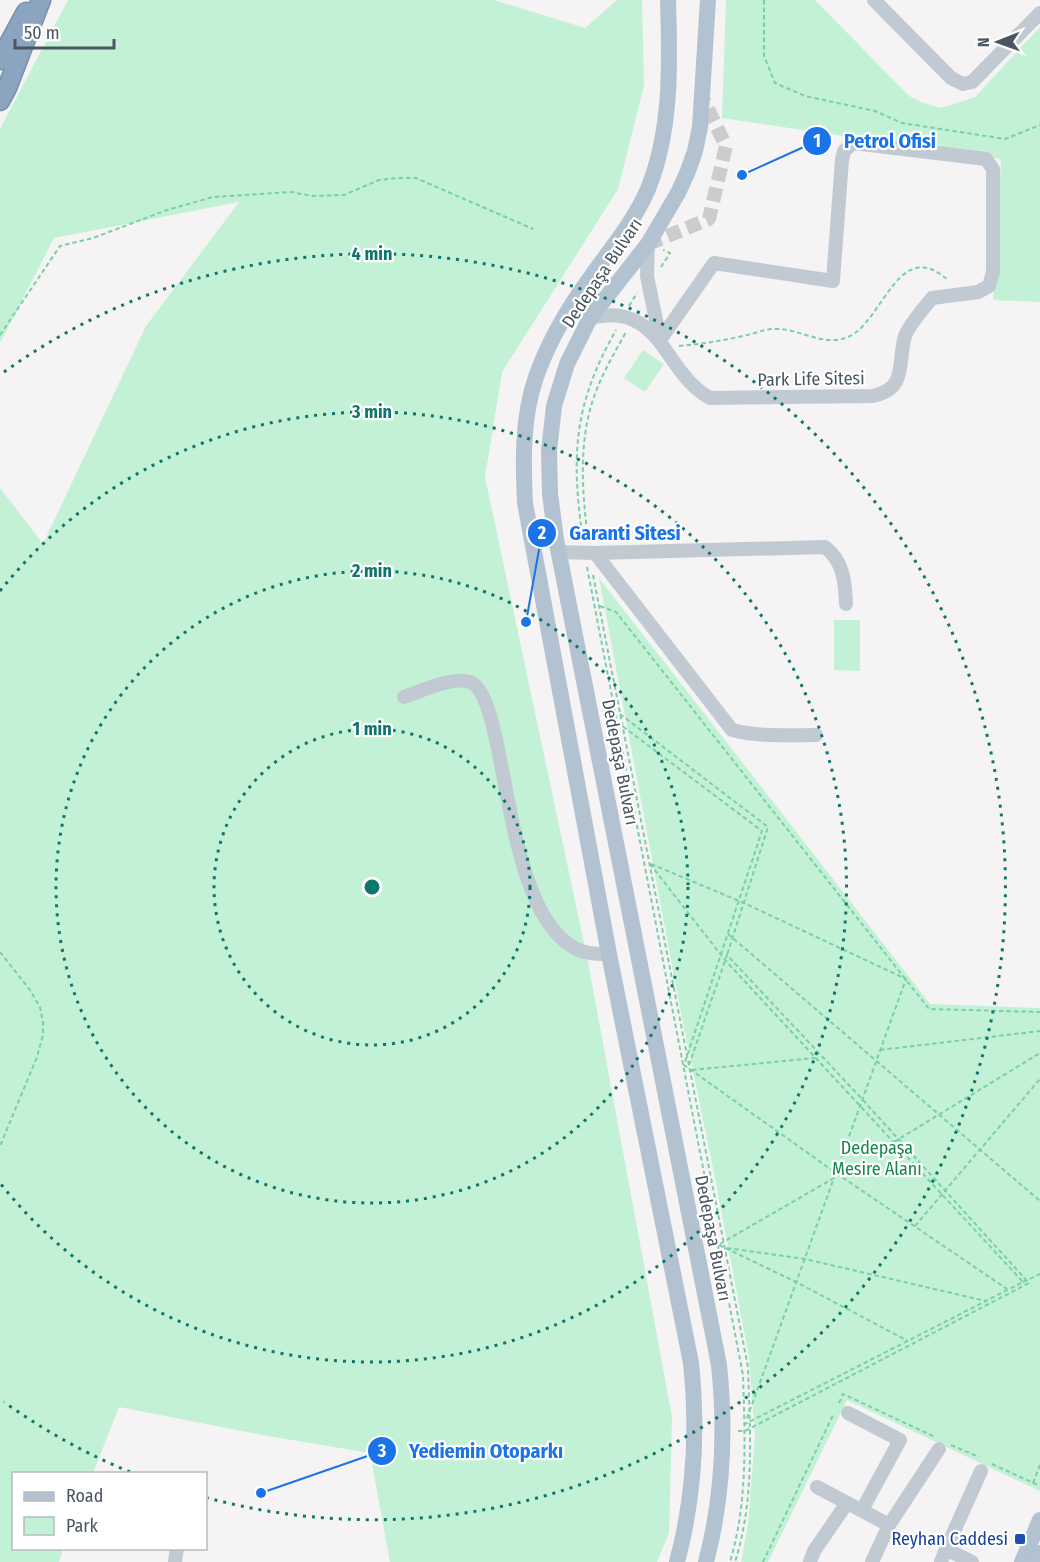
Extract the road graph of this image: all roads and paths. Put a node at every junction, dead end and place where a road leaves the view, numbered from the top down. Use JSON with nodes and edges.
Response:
{"nodes":[{"id":1,"x":32,"y":0,"type":"edge"},
{"id":2,"x":41,"y":0,"type":"edge"},
{"id":3,"x":669,"y":0,"type":"edge"},
{"id":4,"x":708,"y":0,"type":"edge"},
{"id":5,"x":764,"y":0,"type":"edge"},
{"id":6,"x":874,"y":0,"type":"edge"},
{"id":7,"x":1040,"y":13,"type":"edge"},
{"id":8,"x":0,"y":60,"type":"edge"},
{"id":9,"x":0,"y":101,"type":"edge"},
{"id":10,"x":1040,"y":125,"type":"edge"},
{"id":11,"x":533,"y":229,"type":"dead end"},
{"id":12,"x":656,"y":247,"type":"junction"},
{"id":13,"x":648,"y":280,"type":"junction"},
{"id":14,"x":961,"y":294,"type":"junction"},
{"id":15,"x":590,"y":318,"type":"junction"},
{"id":16,"x":628,"y":318,"type":"junction"},
{"id":17,"x":0,"y":335,"type":"edge"},
{"id":18,"x":663,"y":344,"type":"junction"},
{"id":19,"x":559,"y":552,"type":"junction"},
{"id":20,"x":590,"y":552,"type":"junction"},
{"id":21,"x":594,"y":603,"type":"junction"},
{"id":22,"x":846,"y":604,"type":"dead end"},
{"id":23,"x":599,"y":605,"type":"junction"},
{"id":24,"x":404,"y":697,"type":"dead end"},
{"id":25,"x":620,"y":714,"type":"junction"},
{"id":26,"x":616,"y":722,"type":"junction"},
{"id":27,"x":622,"y":724,"type":"junction"},
{"id":28,"x":816,"y":735,"type":"dead end"},
{"id":29,"x":644,"y":861,"type":"junction"},
{"id":30,"x":649,"y":863,"type":"junction"},
{"id":31,"x":739,"y":901,"type":"junction"},
{"id":32,"x":744,"y":903,"type":"junction"},
{"id":33,"x":728,"y":934,"type":"junction"},
{"id":34,"x":733,"y":938,"type":"junction"},
{"id":35,"x":0,"y":952,"type":"edge"},
{"id":36,"x":609,"y":954,"type":"junction"},
{"id":37,"x":721,"y":955,"type":"junction"},
{"id":38,"x":727,"y":955,"type":"junction"},
{"id":39,"x":726,"y":960,"type":"junction"},
{"id":40,"x":906,"y":980,"type":"junction"},
{"id":41,"x":1040,"y":1012,"type":"edge"},
{"id":42,"x":1040,"y":1031,"type":"edge"},
{"id":43,"x":880,"y":1050,"type":"junction"},
{"id":44,"x":1040,"y":1053,"type":"edge"},
{"id":45,"x":687,"y":1058,"type":"junction"},
{"id":46,"x":815,"y":1058,"type":"junction"},
{"id":47,"x":876,"y":1060,"type":"junction"},
{"id":48,"x":684,"y":1065,"type":"junction"},
{"id":49,"x":690,"y":1068,"type":"junction"},
{"id":50,"x":1040,"y":1079,"type":"edge"},
{"id":51,"x":862,"y":1099,"type":"junction"},
{"id":52,"x":860,"y":1106,"type":"junction"},
{"id":53,"x":939,"y":1114,"type":"junction"},
{"id":54,"x":900,"y":1139,"type":"junction"},
{"id":55,"x":894,"y":1142,"type":"junction"},
{"id":56,"x":0,"y":1146,"type":"edge"},
{"id":57,"x":981,"y":1150,"type":"junction"},
{"id":58,"x":836,"y":1173,"type":"junction"},
{"id":59,"x":834,"y":1178,"type":"junction"},
{"id":60,"x":946,"y":1190,"type":"junction"},
{"id":61,"x":942,"y":1195,"type":"junction"},
{"id":62,"x":1040,"y":1201,"type":"edge"},
{"id":63,"x":915,"y":1227,"type":"junction"},
{"id":64,"x":724,"y":1242,"type":"junction"},
{"id":65,"x":719,"y":1245,"type":"junction"},
{"id":66,"x":726,"y":1248,"type":"junction"},
{"id":67,"x":804,"y":1259,"type":"junction"},
{"id":68,"x":1040,"y":1274,"type":"edge"},
{"id":69,"x":1027,"y":1280,"type":"junction"},
{"id":70,"x":796,"y":1282,"type":"junction"},
{"id":71,"x":1023,"y":1282,"type":"junction"},
{"id":72,"x":1008,"y":1290,"type":"junction"},
{"id":73,"x":986,"y":1301,"type":"junction"},
{"id":74,"x":909,"y":1341,"type":"junction"},
{"id":75,"x":749,"y":1412,"type":"junction"},
{"id":76,"x":848,"y":1413,"type":"dead end"},
{"id":77,"x":749,"y":1421,"type":"junction"},
{"id":78,"x":745,"y":1424,"type":"junction"},
{"id":79,"x":749,"y":1428,"type":"junction"},
{"id":80,"x":745,"y":1431,"type":"junction"},
{"id":81,"x":723,"y":1433,"type":"junction"},
{"id":82,"x":939,"y":1449,"type":"dead end"},
{"id":83,"x":1040,"y":1465,"type":"edge"},
{"id":84,"x":981,"y":1471,"type":"dead end"},
{"id":85,"x":1033,"y":1483,"type":"dead end"},
{"id":86,"x":817,"y":1487,"type":"dead end"},
{"id":87,"x":847,"y":1503,"type":"junction"},
{"id":88,"x":862,"y":1510,"type":"junction"},
{"id":89,"x":1040,"y":1520,"type":"edge"},
{"id":90,"x":889,"y":1525,"type":"junction"},
{"id":91,"x":1040,"y":1553,"type":"edge"},
{"id":92,"x":944,"y":1555,"type":"edge"},
{"id":93,"x":677,"y":1562,"type":"edge"},
{"id":94,"x":706,"y":1562,"type":"edge"},
{"id":95,"x":730,"y":1562,"type":"edge"},
{"id":96,"x":735,"y":1562,"type":"edge"},
{"id":97,"x":810,"y":1562,"type":"edge"},
{"id":98,"x":872,"y":1562,"type":"edge"},
{"id":99,"x":972,"y":1562,"type":"edge"},
{"id":100,"x":1022,"y":1562,"type":"edge"},
{"id":101,"x":1036,"y":1562,"type":"edge"}],
"edges":[{"from":1,"to":8,"type":"highway"},
{"from":2,"to":9,"type":"highway"},
{"from":3,"to":36,"type":"main road","name":"Dedepaşa Bulvarı"},
{"from":4,"to":12,"type":"main road","name":"Dedepaşa Bulvarı"},
{"from":5,"to":10,"type":"path"},
{"from":6,"to":7,"type":"lane"},
{"from":11,"to":17,"type":"path"},
{"from":12,"to":13,"type":"lane"},
{"from":12,"to":13,"type":"path"},
{"from":12,"to":15,"type":"main road","name":"Dedepaşa Bulvarı"},
{"from":13,"to":16,"type":"path"},
{"from":13,"to":18,"type":"lane"},
{"from":14,"to":18,"type":"path"},
{"from":14,"to":18,"type":"lane","name":"Park Life Sitesi"},
{"from":14,"to":18,"type":"lane","name":"Park Life Sitesi"},
{"from":15,"to":16,"type":"lane"},
{"from":15,"to":19,"type":"main road","name":"Dedepaşa Bulvarı"},
{"from":16,"to":18,"type":"lane"},
{"from":16,"to":20,"type":"path"},
{"from":16,"to":20,"type":"path"},
{"from":19,"to":20,"type":"lane"},
{"from":19,"to":81,"type":"main road","name":"Dedepaşa Bulvarı"},
{"from":20,"to":21,"type":"path"},
{"from":20,"to":22,"type":"lane"},
{"from":20,"to":23,"type":"path"},
{"from":20,"to":28,"type":"lane"},
{"from":21,"to":23,"type":"path"},
{"from":21,"to":26,"type":"path"},
{"from":23,"to":25,"type":"path"},
{"from":23,"to":40,"type":"path"},
{"from":24,"to":36,"type":"lane"},
{"from":25,"to":27,"type":"path"},
{"from":25,"to":32,"type":"path"},
{"from":26,"to":27,"type":"path"},
{"from":26,"to":29,"type":"path"},
{"from":27,"to":30,"type":"path"},
{"from":27,"to":31,"type":"path"},
{"from":29,"to":30,"type":"path"},
{"from":29,"to":48,"type":"path"},
{"from":30,"to":31,"type":"path"},
{"from":30,"to":37,"type":"path"},
{"from":30,"to":45,"type":"path"},
{"from":31,"to":32,"type":"path"},
{"from":31,"to":33,"type":"path"},
{"from":32,"to":34,"type":"path"},
{"from":32,"to":40,"type":"path"},
{"from":33,"to":34,"type":"path"},
{"from":33,"to":37,"type":"path"},
{"from":34,"to":38,"type":"path"},
{"from":34,"to":47,"type":"path"},
{"from":35,"to":56,"type":"path"},
{"from":36,"to":93,"type":"main road","name":"Dedepaşa Bulvarı"},
{"from":37,"to":39,"type":"path"},
{"from":37,"to":45,"type":"path"},
{"from":38,"to":39,"type":"path"},
{"from":38,"to":51,"type":"path"},
{"from":39,"to":46,"type":"path"},
{"from":39,"to":49,"type":"path"},
{"from":40,"to":41,"type":"path"},
{"from":40,"to":43,"type":"path"},
{"from":42,"to":43,"type":"path"},
{"from":43,"to":47,"type":"path"},
{"from":44,"to":53,"type":"path"},
{"from":45,"to":48,"type":"path"},
{"from":45,"to":49,"type":"path"},
{"from":46,"to":49,"type":"path"},
{"from":46,"to":52,"type":"path"},
{"from":47,"to":51,"type":"path"},
{"from":47,"to":53,"type":"path"},
{"from":48,"to":49,"type":"path"},
{"from":48,"to":65,"type":"path"},
{"from":49,"to":58,"type":"path"},
{"from":49,"to":64,"type":"path"},
{"from":50,"to":57,"type":"path"},
{"from":51,"to":52,"type":"path"},
{"from":51,"to":54,"type":"path"},
{"from":52,"to":55,"type":"path"},
{"from":52,"to":58,"type":"path"},
{"from":53,"to":54,"type":"path"},
{"from":53,"to":57,"type":"path"},
{"from":54,"to":55,"type":"path"},
{"from":54,"to":60,"type":"path"},
{"from":55,"to":61,"type":"path"},
{"from":57,"to":60,"type":"path"},
{"from":57,"to":62,"type":"path"},
{"from":58,"to":59,"type":"path"},
{"from":58,"to":63,"type":"path"},
{"from":59,"to":64,"type":"path"},
{"from":59,"to":67,"type":"path"},
{"from":60,"to":61,"type":"path"},
{"from":60,"to":69,"type":"path"},
{"from":61,"to":63,"type":"path"},
{"from":61,"to":71,"type":"path"},
{"from":63,"to":72,"type":"path"},
{"from":64,"to":65,"type":"path"},
{"from":64,"to":66,"type":"path"},
{"from":65,"to":66,"type":"path"},
{"from":65,"to":78,"type":"path"},
{"from":66,"to":67,"type":"path"},
{"from":66,"to":70,"type":"path"},
{"from":66,"to":75,"type":"path"},
{"from":67,"to":70,"type":"path"},
{"from":67,"to":73,"type":"path"},
{"from":68,"to":69,"type":"path"},
{"from":69,"to":71,"type":"path"},
{"from":69,"to":79,"type":"path"},
{"from":70,"to":74,"type":"path"},
{"from":70,"to":75,"type":"path"},
{"from":71,"to":72,"type":"path"},
{"from":72,"to":73,"type":"path"},
{"from":73,"to":74,"type":"path"},
{"from":74,"to":77,"type":"path"},
{"from":75,"to":77,"type":"path"},
{"from":75,"to":78,"type":"path"},
{"from":76,"to":88,"type":"lane"},
{"from":77,"to":78,"type":"path"},
{"from":77,"to":79,"type":"path"},
{"from":78,"to":80,"type":"path"},
{"from":79,"to":80,"type":"path"},
{"from":79,"to":96,"type":"path"},
{"from":80,"to":81,"type":"path"},
{"from":80,"to":95,"type":"path"},
{"from":81,"to":94,"type":"main road","name":"Dedepaşa Bulvarı"},
{"from":82,"to":90,"type":"lane"},
{"from":83,"to":85,"type":"path"},
{"from":84,"to":92,"type":"lane"},
{"from":86,"to":87,"type":"lane"},
{"from":87,"to":88,"type":"lane"},
{"from":87,"to":97,"type":"lane"},
{"from":88,"to":90,"type":"lane"},
{"from":89,"to":100,"type":"main road"},
{"from":90,"to":98,"type":"lane"},
{"from":91,"to":101,"type":"main road"},
{"from":92,"to":99,"type":"lane"}]}
